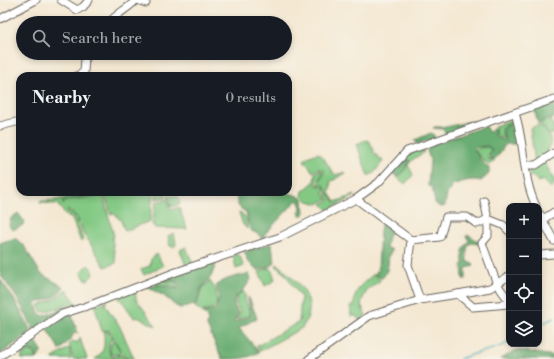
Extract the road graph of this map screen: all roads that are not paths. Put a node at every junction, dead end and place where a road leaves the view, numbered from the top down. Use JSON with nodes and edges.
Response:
{"nodes":[{"id":1,"x":36,"y":0,"type":"edge"},
{"id":2,"x":61,"y":0,"type":"edge"},
{"id":3,"x":89,"y":0,"type":"edge"},
{"id":4,"x":136,"y":0,"type":"edge"},
{"id":5,"x":146,"y":3,"type":"dead end"},
{"id":6,"x":116,"y":16,"type":"edge"},
{"id":7,"x":0,"y":19,"type":"edge"},
{"id":8,"x":86,"y":60,"type":"edge"},
{"id":9,"x":84,"y":72,"type":"edge"},
{"id":10,"x":554,"y":99,"type":"edge"},
{"id":11,"x":515,"y":113,"type":"junction"},
{"id":12,"x":16,"y":122,"type":"edge"},
{"id":13,"x":0,"y":126,"type":"edge"},
{"id":14,"x":554,"y":153,"type":"edge"},
{"id":15,"x":525,"y":165,"type":"junction"},
{"id":16,"x":356,"y":199,"type":"junction"},
{"id":17,"x":484,"y":201,"type":"dead end"},
{"id":18,"x":534,"y":203,"type":"edge"},
{"id":19,"x":554,"y":212,"type":"edge"},
{"id":20,"x":542,"y":217,"type":"edge"},
{"id":21,"x":488,"y":219,"type":"junction"},
{"id":22,"x":542,"y":220,"type":"edge"},
{"id":23,"x":506,"y":228,"type":"edge"},
{"id":24,"x":411,"y":240,"type":"junction"},
{"id":25,"x":554,"y":241,"type":"edge"},
{"id":26,"x":554,"y":254,"type":"edge"},
{"id":27,"x":542,"y":255,"type":"edge"},
{"id":28,"x":506,"y":278,"type":"edge"},
{"id":29,"x":497,"y":284,"type":"junction"},
{"id":30,"x":458,"y":294,"type":"junction"},
{"id":31,"x":506,"y":298,"type":"edge"},
{"id":32,"x":420,"y":300,"type":"junction"},
{"id":33,"x":506,"y":302,"type":"edge"},
{"id":34,"x":0,"y":356,"type":"edge"},
{"id":35,"x":309,"y":359,"type":"edge"}],
"edges":[{"from":1,"to":7,"type":"street"},
{"from":2,"to":3,"type":"street"},
{"from":4,"to":5,"type":"street"},
{"from":4,"to":6,"type":"street"},
{"from":8,"to":9,"type":"street"},
{"from":10,"to":11,"type":"street"},
{"from":11,"to":15,"type":"street"},
{"from":11,"to":16,"type":"street"},
{"from":12,"to":13,"type":"street"},
{"from":14,"to":15,"type":"street"},
{"from":15,"to":18,"type":"street"},
{"from":16,"to":24,"type":"street"},
{"from":16,"to":34,"type":"street"},
{"from":17,"to":21,"type":"street"},
{"from":19,"to":20,"type":"street"},
{"from":21,"to":23,"type":"street"},
{"from":21,"to":24,"type":"street"},
{"from":21,"to":29,"type":"street"},
{"from":22,"to":25,"type":"street"},
{"from":24,"to":32,"type":"street"},
{"from":26,"to":27,"type":"street"},
{"from":28,"to":29,"type":"street"},
{"from":29,"to":30,"type":"street"},
{"from":29,"to":31,"type":"street"},
{"from":30,"to":32,"type":"street"},
{"from":30,"to":33,"type":"street"},
{"from":32,"to":35,"type":"street"}]}
